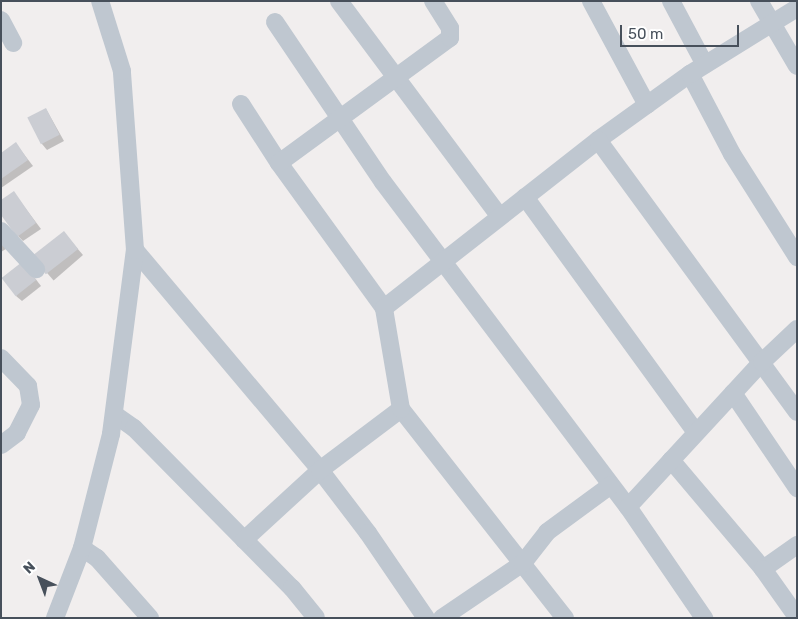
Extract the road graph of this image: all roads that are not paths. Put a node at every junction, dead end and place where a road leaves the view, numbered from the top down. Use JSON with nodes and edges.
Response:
{"nodes":[{"id":1,"x":100,"y":1,"type":"edge"},
{"id":2,"x":338,"y":1,"type":"edge"},
{"id":3,"x":433,"y":1,"type":"edge"},
{"id":4,"x":591,"y":1,"type":"edge"},
{"id":5,"x":671,"y":1,"type":"edge"},
{"id":6,"x":759,"y":1,"type":"edge"},
{"id":7,"x":797,"y":8,"type":"edge"},
{"id":8,"x":1,"y":20,"type":"edge"},
{"id":9,"x":275,"y":22,"type":"dead end"},
{"id":10,"x":770,"y":23,"type":"junction"},
{"id":11,"x":13,"y":43,"type":"dead end"},
{"id":12,"x":705,"y":65,"type":"junction"},
{"id":13,"x":797,"y":66,"type":"edge"},
{"id":14,"x":690,"y":74,"type":"junction"},
{"id":15,"x":395,"y":78,"type":"junction"},
{"id":16,"x":242,"y":104,"type":"dead end"},
{"id":17,"x":647,"y":105,"type":"junction"},
{"id":18,"x":340,"y":118,"type":"junction"},
{"id":19,"x":598,"y":140,"type":"junction"},
{"id":20,"x":278,"y":163,"type":"junction"},
{"id":21,"x":525,"y":197,"type":"junction"},
{"id":22,"x":500,"y":216,"type":"junction"},
{"id":23,"x":1,"y":231,"type":"edge"},
{"id":24,"x":135,"y":250,"type":"junction"},
{"id":25,"x":797,"y":257,"type":"edge"},
{"id":26,"x":443,"y":262,"type":"junction"},
{"id":27,"x":36,"y":268,"type":"dead end"},
{"id":28,"x":384,"y":308,"type":"junction"},
{"id":29,"x":797,"y":329,"type":"edge"},
{"id":30,"x":1,"y":358,"type":"edge"},
{"id":31,"x":762,"y":362,"type":"junction"},
{"id":32,"x":733,"y":393,"type":"junction"},
{"id":33,"x":401,"y":409,"type":"junction"},
{"id":34,"x":797,"y":412,"type":"edge"},
{"id":35,"x":114,"y":414,"type":"junction"},
{"id":36,"x":696,"y":432,"type":"junction"},
{"id":37,"x":1,"y":444,"type":"edge"},
{"id":38,"x":671,"y":460,"type":"junction"},
{"id":39,"x":320,"y":470,"type":"junction"},
{"id":40,"x":611,"y":485,"type":"junction"},
{"id":41,"x":797,"y":488,"type":"edge"},
{"id":42,"x":628,"y":507,"type":"junction"},
{"id":43,"x":244,"y":540,"type":"junction"},
{"id":44,"x":797,"y":545,"type":"edge"},
{"id":45,"x":82,"y":548,"type":"junction"},
{"id":46,"x":523,"y":562,"type":"junction"},
{"id":47,"x":762,"y":569,"type":"junction"},
{"id":48,"x":797,"y":617,"type":"edge"},
{"id":49,"x":55,"y":618,"type":"edge"},
{"id":50,"x":150,"y":618,"type":"edge"},
{"id":51,"x":316,"y":618,"type":"edge"},
{"id":52,"x":426,"y":618,"type":"edge"},
{"id":53,"x":442,"y":618,"type":"edge"},
{"id":54,"x":565,"y":618,"type":"edge"},
{"id":55,"x":704,"y":618,"type":"edge"}],
"edges":[{"from":1,"to":24,"type":"street"},
{"from":2,"to":15,"type":"street"},
{"from":3,"to":15,"type":"street"},
{"from":4,"to":17,"type":"street"},
{"from":5,"to":12,"type":"street"},
{"from":6,"to":10,"type":"street"},
{"from":7,"to":10,"type":"street"},
{"from":8,"to":11,"type":"street"},
{"from":9,"to":18,"type":"street"},
{"from":10,"to":12,"type":"street"},
{"from":10,"to":13,"type":"street"},
{"from":12,"to":14,"type":"street"},
{"from":14,"to":17,"type":"street"},
{"from":14,"to":25,"type":"street"},
{"from":15,"to":18,"type":"street"},
{"from":15,"to":22,"type":"street"},
{"from":16,"to":20,"type":"street"},
{"from":17,"to":19,"type":"street"},
{"from":18,"to":20,"type":"street"},
{"from":18,"to":26,"type":"street"},
{"from":19,"to":21,"type":"street"},
{"from":19,"to":31,"type":"street"},
{"from":20,"to":28,"type":"street"},
{"from":21,"to":22,"type":"street"},
{"from":21,"to":36,"type":"street"},
{"from":22,"to":26,"type":"street"},
{"from":23,"to":27,"type":"street"},
{"from":24,"to":35,"type":"street"},
{"from":24,"to":39,"type":"street"},
{"from":26,"to":28,"type":"street"},
{"from":26,"to":40,"type":"street"},
{"from":28,"to":33,"type":"street"},
{"from":29,"to":31,"type":"street"},
{"from":30,"to":37,"type":"street"},
{"from":31,"to":32,"type":"street"},
{"from":31,"to":34,"type":"street"},
{"from":32,"to":36,"type":"street"},
{"from":32,"to":41,"type":"street"},
{"from":33,"to":39,"type":"street"},
{"from":33,"to":46,"type":"street"},
{"from":35,"to":43,"type":"street"},
{"from":35,"to":45,"type":"street"},
{"from":36,"to":38,"type":"street"},
{"from":38,"to":42,"type":"street"},
{"from":38,"to":47,"type":"street"},
{"from":39,"to":43,"type":"street"},
{"from":39,"to":52,"type":"street"},
{"from":40,"to":42,"type":"street"},
{"from":40,"to":46,"type":"street"},
{"from":42,"to":55,"type":"street"},
{"from":43,"to":51,"type":"street"},
{"from":44,"to":47,"type":"street"},
{"from":45,"to":49,"type":"street"},
{"from":45,"to":50,"type":"street"},
{"from":46,"to":53,"type":"street"},
{"from":46,"to":54,"type":"street"},
{"from":47,"to":48,"type":"street"}]}
